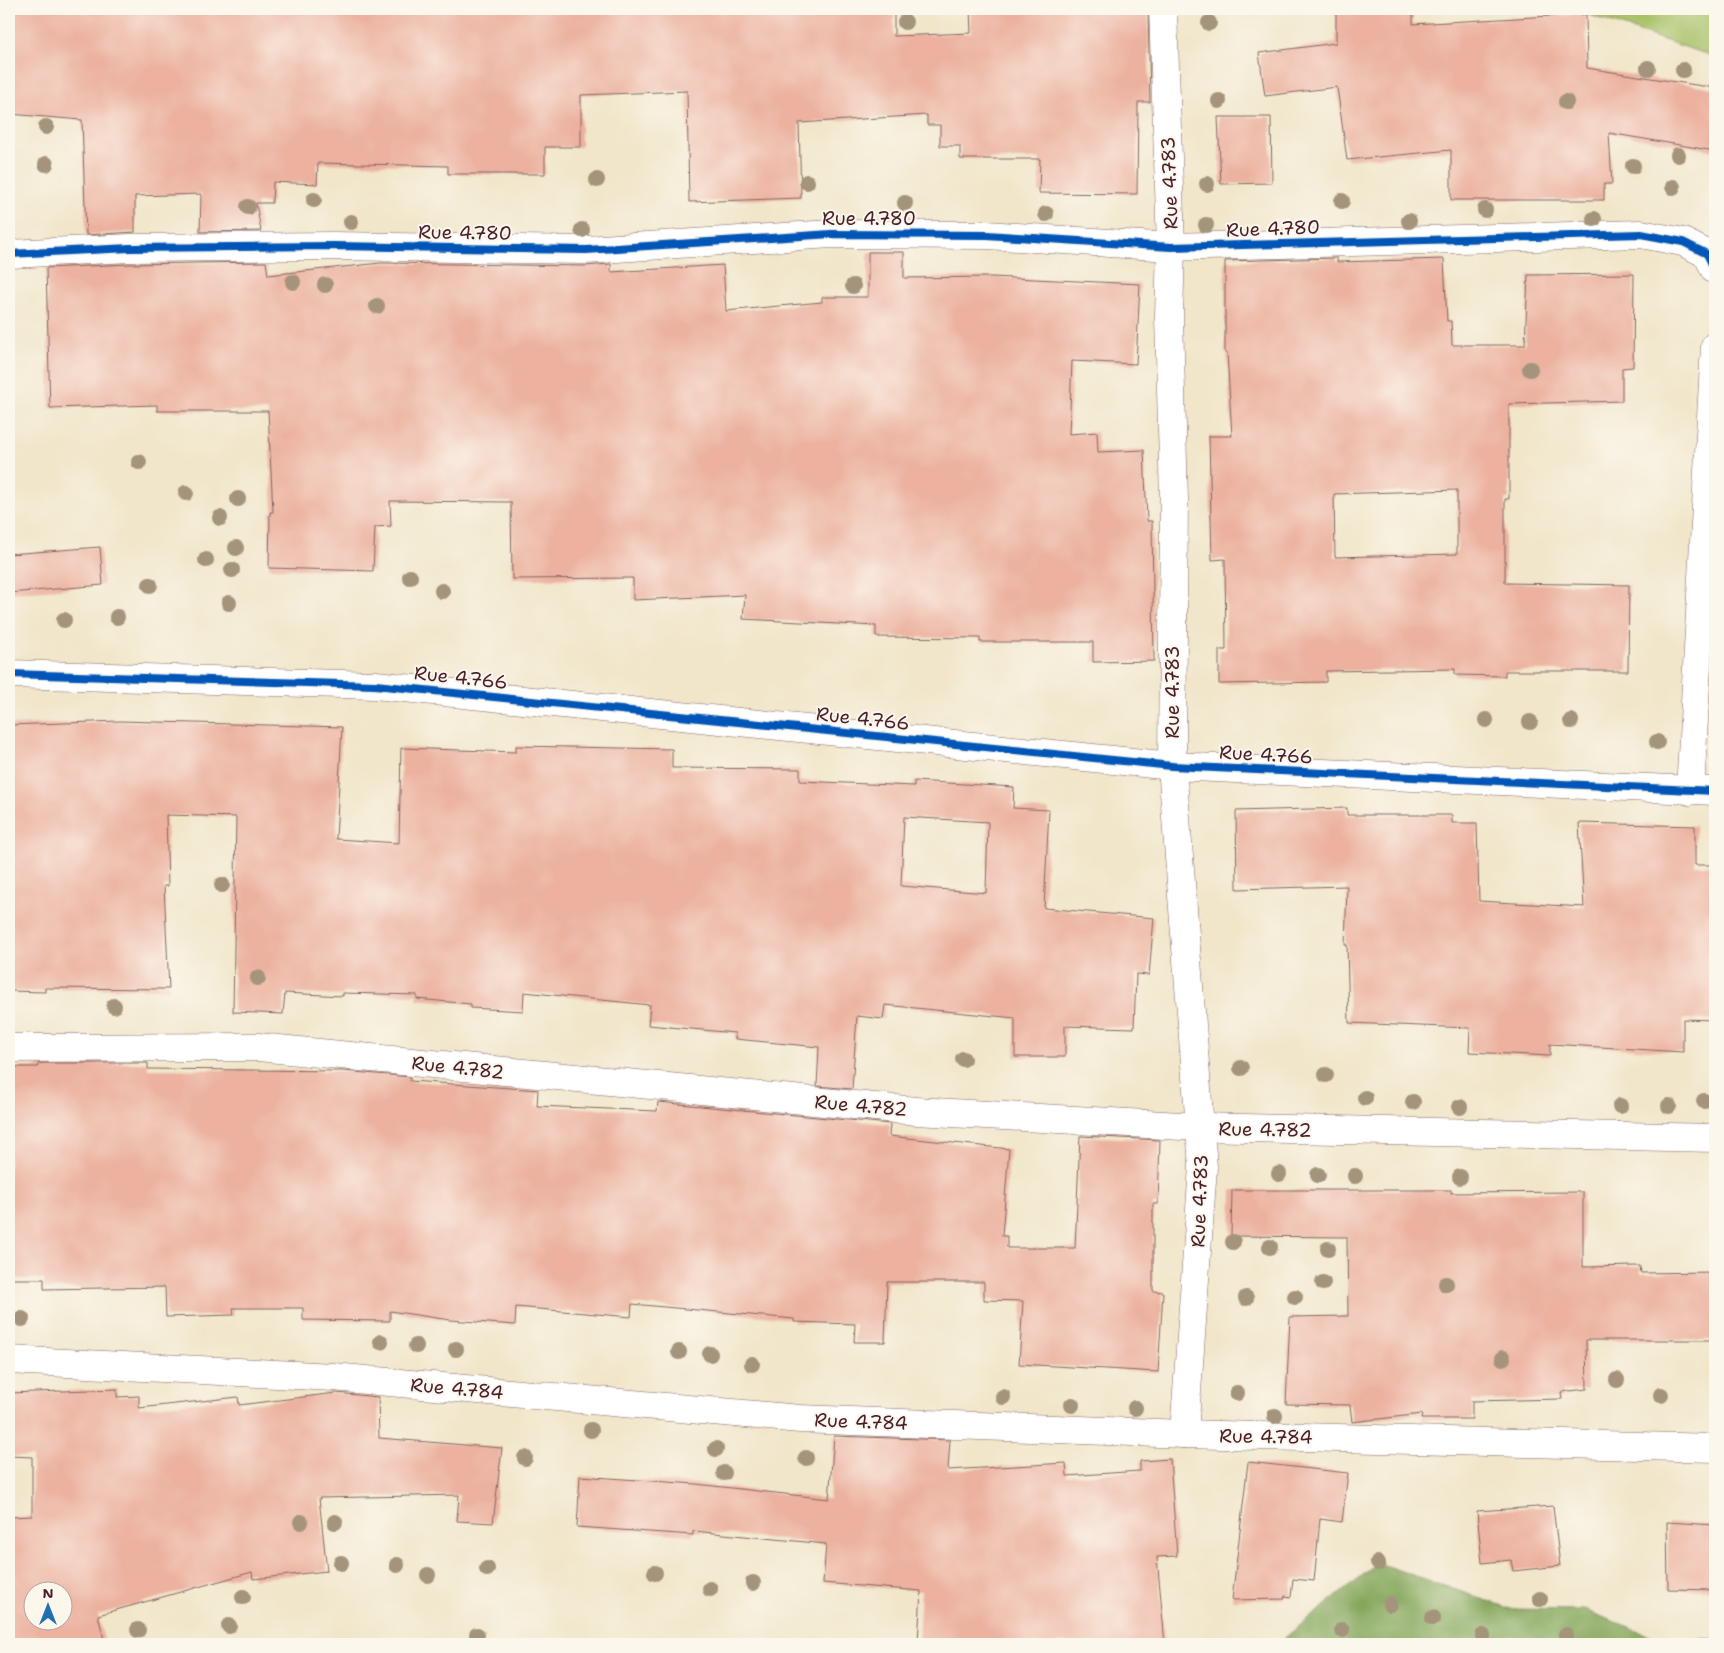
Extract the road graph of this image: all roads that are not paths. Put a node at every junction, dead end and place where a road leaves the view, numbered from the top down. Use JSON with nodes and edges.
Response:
{"nodes":[{"id":1,"x":1163,"y":9,"type":"edge"},
{"id":2,"x":1171,"y":246,"type":"junction"},
{"id":3,"x":9,"y":254,"type":"edge"},
{"id":4,"x":1715,"y":270,"type":"edge"},
{"id":5,"x":1715,"y":346,"type":"edge"},
{"id":6,"x":9,"y":674,"type":"edge"},
{"id":7,"x":1172,"y":766,"type":"junction"},
{"id":8,"x":1703,"y":791,"type":"edge"},
{"id":9,"x":9,"y":1048,"type":"edge"},
{"id":10,"x":1200,"y":1127,"type":"junction"},
{"id":11,"x":1715,"y":1138,"type":"edge"},
{"id":12,"x":9,"y":1360,"type":"edge"},
{"id":13,"x":1184,"y":1434,"type":"junction"},
{"id":14,"x":1715,"y":1448,"type":"edge"}],
"edges":[{"from":1,"to":2,"type":"street","name":"Rue 4.783"},
{"from":2,"to":3,"type":"street","name":"Rue 4.780"},
{"from":2,"to":4,"type":"street","name":"Rue 4.780"},
{"from":2,"to":7,"type":"street","name":"Rue 4.783"},
{"from":5,"to":8,"type":"street"},
{"from":6,"to":7,"type":"street","name":"Rue 4.766"},
{"from":7,"to":8,"type":"street","name":"Rue 4.766"},
{"from":7,"to":10,"type":"street","name":"Rue 4.783"},
{"from":9,"to":10,"type":"street","name":"Rue 4.782"},
{"from":10,"to":11,"type":"street","name":"Rue 4.782"},
{"from":10,"to":13,"type":"street","name":"Rue 4.783"},
{"from":12,"to":13,"type":"street","name":"Rue 4.784"},
{"from":13,"to":14,"type":"street","name":"Rue 4.784"}]}
